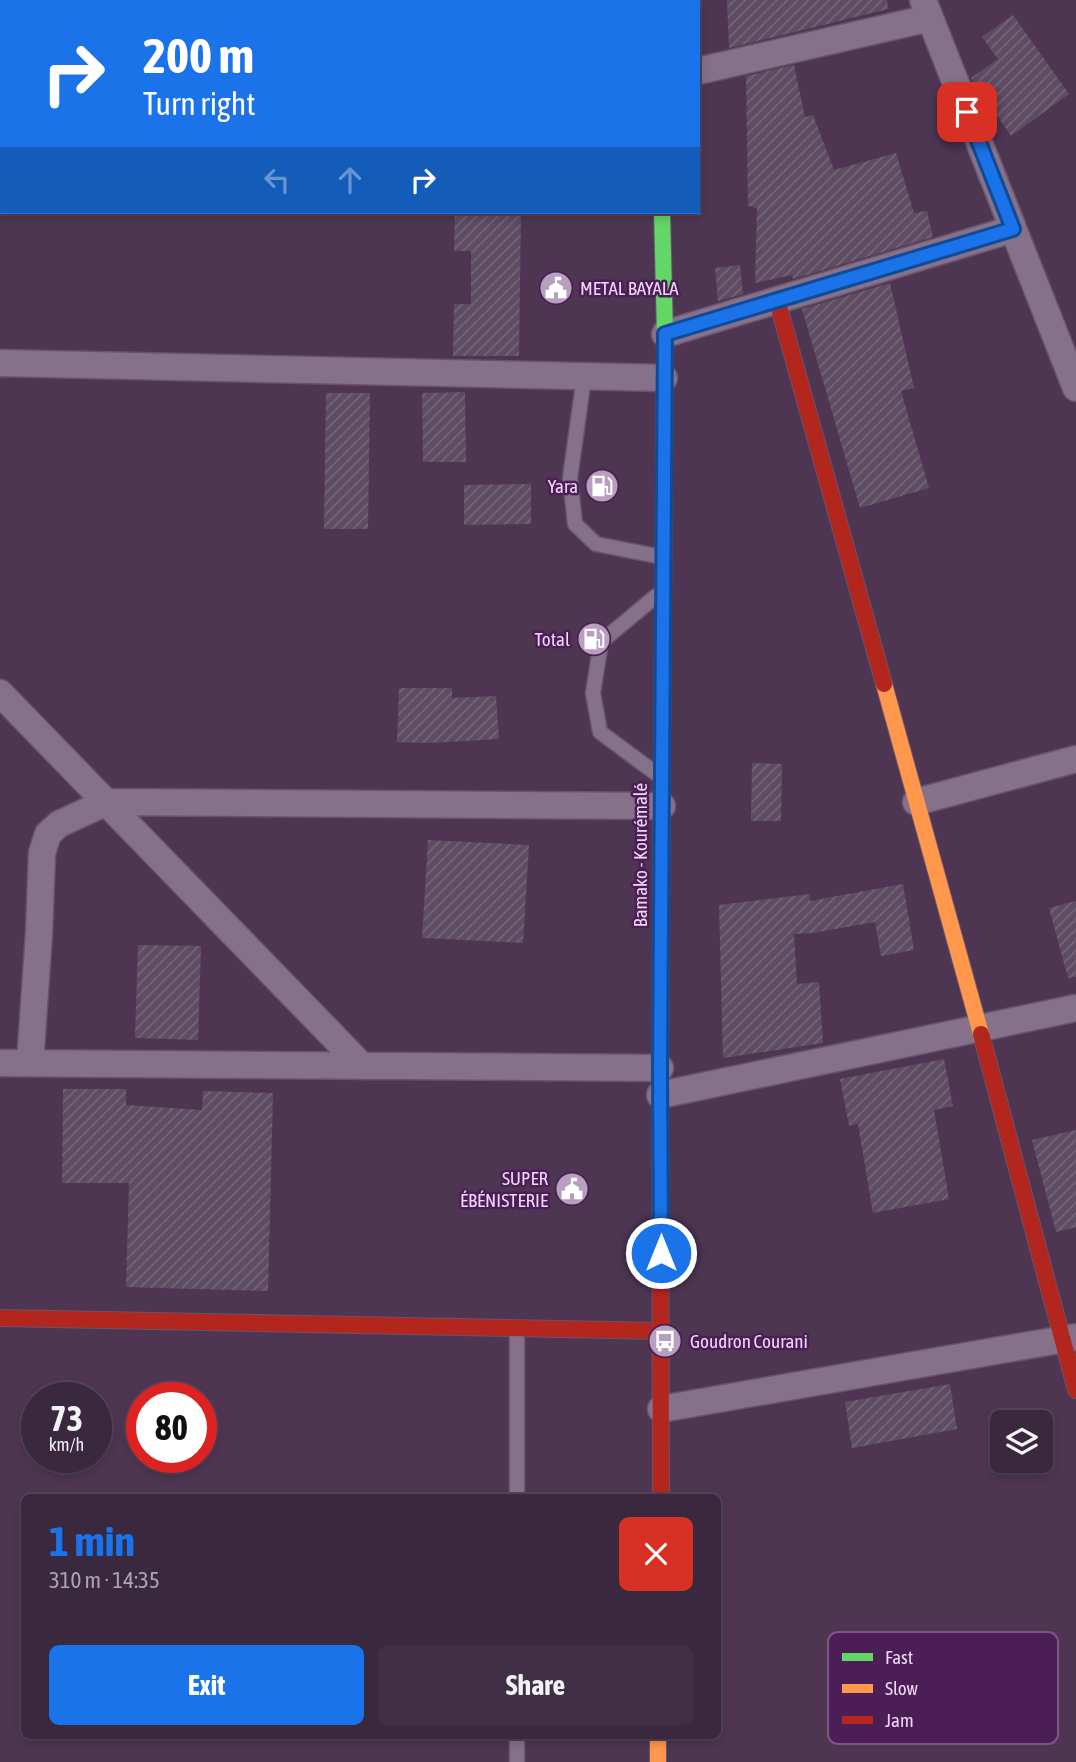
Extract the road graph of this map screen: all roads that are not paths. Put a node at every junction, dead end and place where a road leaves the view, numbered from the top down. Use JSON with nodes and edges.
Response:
{"nodes":[{"id":1,"x":926,"y":9,"type":"edge"},
{"id":2,"x":700,"y":70,"type":"edge"},
{"id":3,"x":662,"y":214,"type":"edge"},
{"id":4,"x":1013,"y":229,"type":"junction"},
{"id":5,"x":777,"y":300,"type":"junction"},
{"id":6,"x":665,"y":334,"type":"junction"},
{"id":7,"x":0,"y":363,"type":"edge"},
{"id":8,"x":584,"y":377,"type":"junction"},
{"id":9,"x":664,"y":378,"type":"junction"},
{"id":10,"x":1076,"y":388,"type":"edge"},
{"id":11,"x":663,"y":558,"type":"junction"},
{"id":12,"x":663,"y":590,"type":"junction"},
{"id":13,"x":0,"y":693,"type":"edge"},
{"id":14,"x":1076,"y":759,"type":"edge"},
{"id":15,"x":662,"y":778,"type":"junction"},
{"id":16,"x":107,"y":802,"type":"junction"},
{"id":17,"x":916,"y":802,"type":"junction"},
{"id":18,"x":662,"y":806,"type":"junction"},
{"id":19,"x":1076,"y":1008,"type":"edge"},
{"id":20,"x":979,"y":1027,"type":"junction"},
{"id":21,"x":0,"y":1063,"type":"edge"},
{"id":22,"x":30,"y":1063,"type":"junction"},
{"id":23,"x":362,"y":1066,"type":"junction"},
{"id":24,"x":660,"y":1068,"type":"junction"},
{"id":25,"x":660,"y":1095,"type":"junction"},
{"id":26,"x":0,"y":1318,"type":"edge"},
{"id":27,"x":517,"y":1329,"type":"junction"},
{"id":28,"x":661,"y":1331,"type":"junction"},
{"id":29,"x":1069,"y":1339,"type":"edge"},
{"id":30,"x":1076,"y":1390,"type":"edge"},
{"id":31,"x":661,"y":1409,"type":"junction"},
{"id":32,"x":517,"y":1494,"type":"edge"},
{"id":33,"x":660,"y":1494,"type":"edge"},
{"id":34,"x":517,"y":1739,"type":"edge"},
{"id":35,"x":659,"y":1739,"type":"edge"},
{"id":36,"x":517,"y":1762,"type":"edge"},
{"id":37,"x":658,"y":1762,"type":"edge"}],
"edges":[{"from":1,"to":2,"type":"street"},
{"from":1,"to":4,"type":"street"},
{"from":3,"to":6,"type":"main road","name":"Bamako - Kourémalé"},
{"from":4,"to":5,"type":"street"},
{"from":4,"to":10,"type":"street"},
{"from":5,"to":6,"type":"street"},
{"from":5,"to":17,"type":"main road"},
{"from":6,"to":9,"type":"main road","name":"Bamako - Kourémalé"},
{"from":7,"to":8,"type":"street"},
{"from":8,"to":9,"type":"street"},
{"from":8,"to":11,"type":"lane"},
{"from":9,"to":11,"type":"main road","name":"Bamako - Kourémalé"},
{"from":11,"to":12,"type":"main road","name":"Bamako - Kourémalé"},
{"from":12,"to":15,"type":"main road","name":"Bamako - Kourémalé"},
{"from":12,"to":15,"type":"lane"},
{"from":13,"to":16,"type":"street"},
{"from":14,"to":17,"type":"street"},
{"from":15,"to":18,"type":"main road","name":"Bamako - Kourémalé"},
{"from":16,"to":18,"type":"street"},
{"from":16,"to":22,"type":"street"},
{"from":16,"to":23,"type":"street"},
{"from":17,"to":20,"type":"main road"},
{"from":18,"to":24,"type":"main road","name":"Bamako - Kourémalé"},
{"from":19,"to":20,"type":"street"},
{"from":20,"to":25,"type":"street"},
{"from":20,"to":29,"type":"main road"},
{"from":21,"to":22,"type":"street"},
{"from":22,"to":23,"type":"street"},
{"from":23,"to":24,"type":"street"},
{"from":24,"to":25,"type":"main road","name":"Bamako - Kourémalé"},
{"from":25,"to":28,"type":"main road","name":"Bamako - Kourémalé"},
{"from":26,"to":27,"type":"main road"},
{"from":27,"to":28,"type":"main road"},
{"from":27,"to":32,"type":"lane"},
{"from":28,"to":31,"type":"main road","name":"Bamako - Kourémalé"},
{"from":29,"to":30,"type":"main road"},
{"from":29,"to":31,"type":"street"},
{"from":31,"to":33,"type":"main road","name":"Bamako - Kourémalé"},
{"from":34,"to":36,"type":"lane"},
{"from":35,"to":37,"type":"main road"}]}
